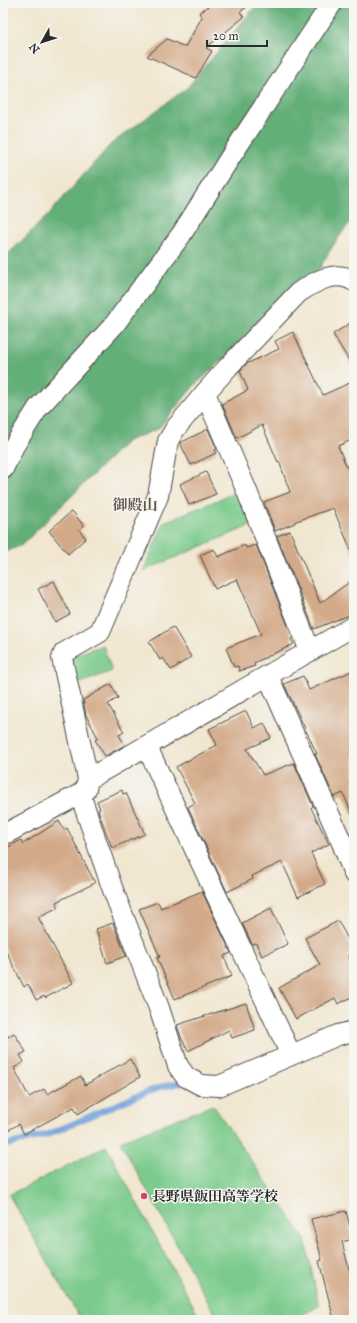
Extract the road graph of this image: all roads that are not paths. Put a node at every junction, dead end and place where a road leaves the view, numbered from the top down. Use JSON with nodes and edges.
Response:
{"nodes":[{"id":1,"x":332,"y":3,"type":"edge"},
{"id":2,"x":354,"y":281,"type":"edge"},
{"id":3,"x":205,"y":393,"type":"junction"},
{"id":4,"x":3,"y":469,"type":"edge"},
{"id":5,"x":353,"y":628,"type":"edge"},
{"id":6,"x":310,"y":651,"type":"junction"},
{"id":7,"x":268,"y":676,"type":"junction"},
{"id":8,"x":147,"y":747,"type":"junction"},
{"id":9,"x":84,"y":787,"type":"junction"},
{"id":10,"x":3,"y":834,"type":"edge"},
{"id":11,"x":354,"y":874,"type":"edge"},
{"id":12,"x":354,"y":1031,"type":"edge"},
{"id":13,"x":291,"y":1055,"type":"junction"}],
"edges":[{"from":1,"to":4,"type":"street"},
{"from":2,"to":3,"type":"street"},
{"from":3,"to":6,"type":"street"},
{"from":3,"to":9,"type":"street"},
{"from":5,"to":6,"type":"street"},
{"from":6,"to":7,"type":"street"},
{"from":7,"to":8,"type":"street"},
{"from":7,"to":11,"type":"street"},
{"from":8,"to":9,"type":"street"},
{"from":8,"to":13,"type":"street"},
{"from":9,"to":10,"type":"street"},
{"from":9,"to":13,"type":"street"},
{"from":12,"to":13,"type":"street"}]}
